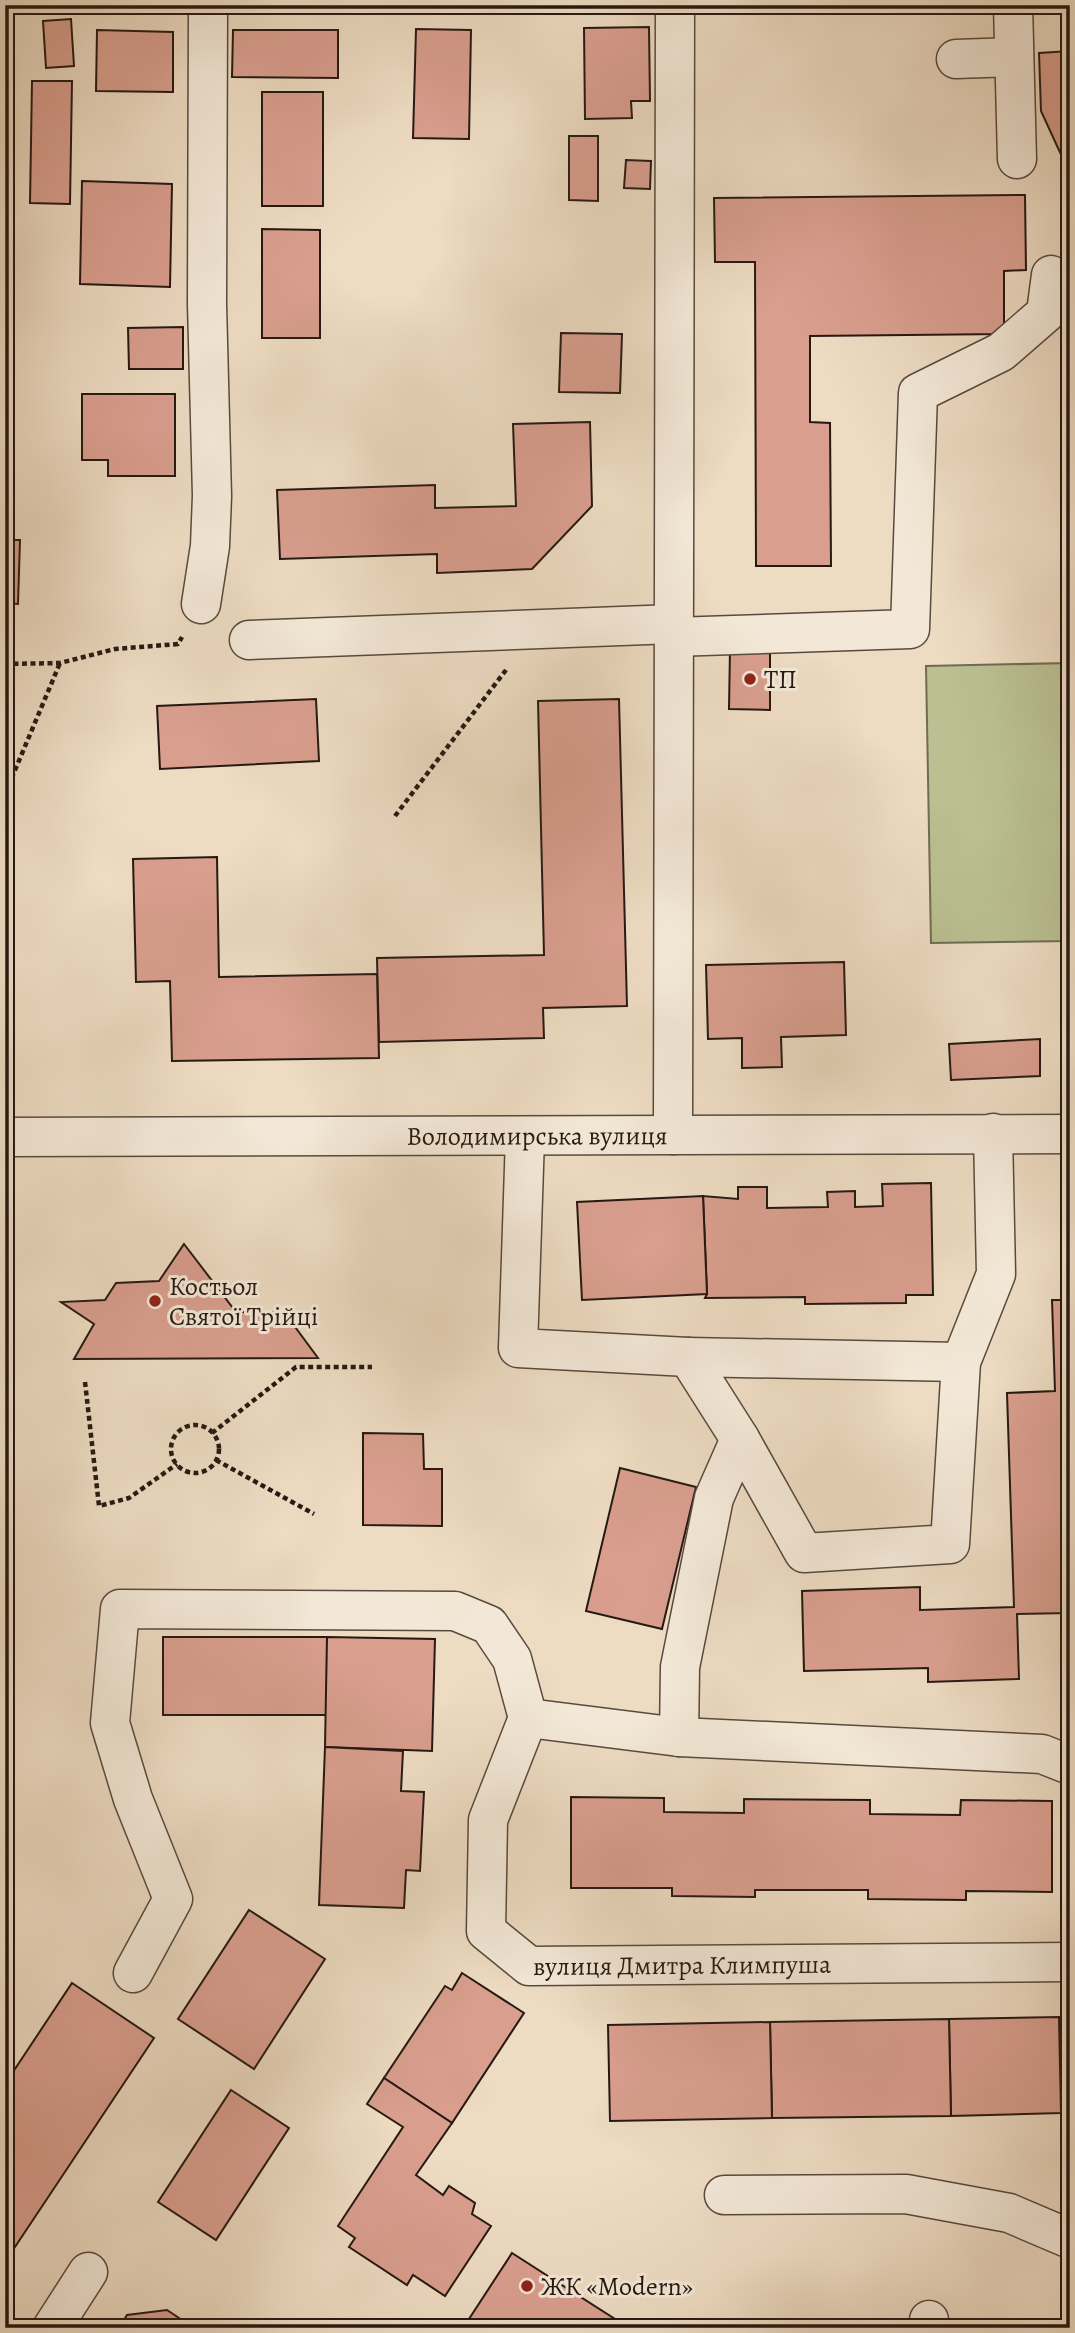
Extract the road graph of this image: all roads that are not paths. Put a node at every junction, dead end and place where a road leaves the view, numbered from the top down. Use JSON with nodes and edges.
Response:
{"nodes":[{"id":1,"x":208,"y":5,"type":"edge"},
{"id":2,"x":676,"y":5,"type":"edge"},
{"id":3,"x":1013,"y":5,"type":"edge"},
{"id":4,"x":1014,"y":57,"type":"junction"},
{"id":5,"x":956,"y":59,"type":"dead end"},
{"id":6,"x":1017,"y":159,"type":"dead end"},
{"id":7,"x":1051,"y":275,"type":"dead end"},
{"id":8,"x":201,"y":604,"type":"road end"},
{"id":9,"x":674,"y":631,"type":"junction"},
{"id":10,"x":249,"y":640,"type":"dead end"},
{"id":11,"x":993,"y":1133,"type":"junction"},
{"id":12,"x":1070,"y":1134,"type":"edge"},
{"id":13,"x":673,"y":1135,"type":"junction"},
{"id":14,"x":5,"y":1137,"type":"edge"},
{"id":15,"x":525,"y":1137,"type":"junction"},
{"id":16,"x":688,"y":1357,"type":"junction"},
{"id":17,"x":961,"y":1362,"type":"junction"},
{"id":18,"x":740,"y":1439,"type":"junction"},
{"id":19,"x":528,"y":1718,"type":"junction"},
{"id":20,"x":679,"y":1737,"type":"junction"},
{"id":21,"x":1070,"y":1765,"type":"edge"},
{"id":22,"x":1070,"y":1962,"type":"edge"},
{"id":23,"x":133,"y":1973,"type":"dead end"},
{"id":24,"x":724,"y":2195,"type":"dead end"},
{"id":25,"x":1070,"y":2239,"type":"edge"},
{"id":26,"x":88,"y":2272,"type":"dead end"},
{"id":27,"x":52,"y":2328,"type":"edge"}],
"edges":[{"from":1,"to":8,"type":"street"},
{"from":2,"to":9,"type":"street"},
{"from":3,"to":4,"type":"street"},
{"from":4,"to":5,"type":"street"},
{"from":4,"to":6,"type":"street"},
{"from":7,"to":9,"type":"street"},
{"from":9,"to":10,"type":"street"},
{"from":9,"to":13,"type":"street"},
{"from":11,"to":12,"type":"street","name":"Володимирська вулиця"},
{"from":11,"to":13,"type":"street","name":"Володимирська вулиця"},
{"from":11,"to":17,"type":"street"},
{"from":13,"to":15,"type":"street","name":"Володимирська вулиця"},
{"from":14,"to":15,"type":"street","name":"Володимирська вулиця"},
{"from":15,"to":16,"type":"street"},
{"from":16,"to":17,"type":"street"},
{"from":16,"to":18,"type":"street"},
{"from":17,"to":18,"type":"street"},
{"from":18,"to":20,"type":"street"},
{"from":19,"to":20,"type":"street"},
{"from":19,"to":22,"type":"street","name":"вулиця Дмитра Климпуша"},
{"from":19,"to":23,"type":"street"},
{"from":20,"to":21,"type":"street"},
{"from":24,"to":25,"type":"street"},
{"from":26,"to":27,"type":"street"}]}
